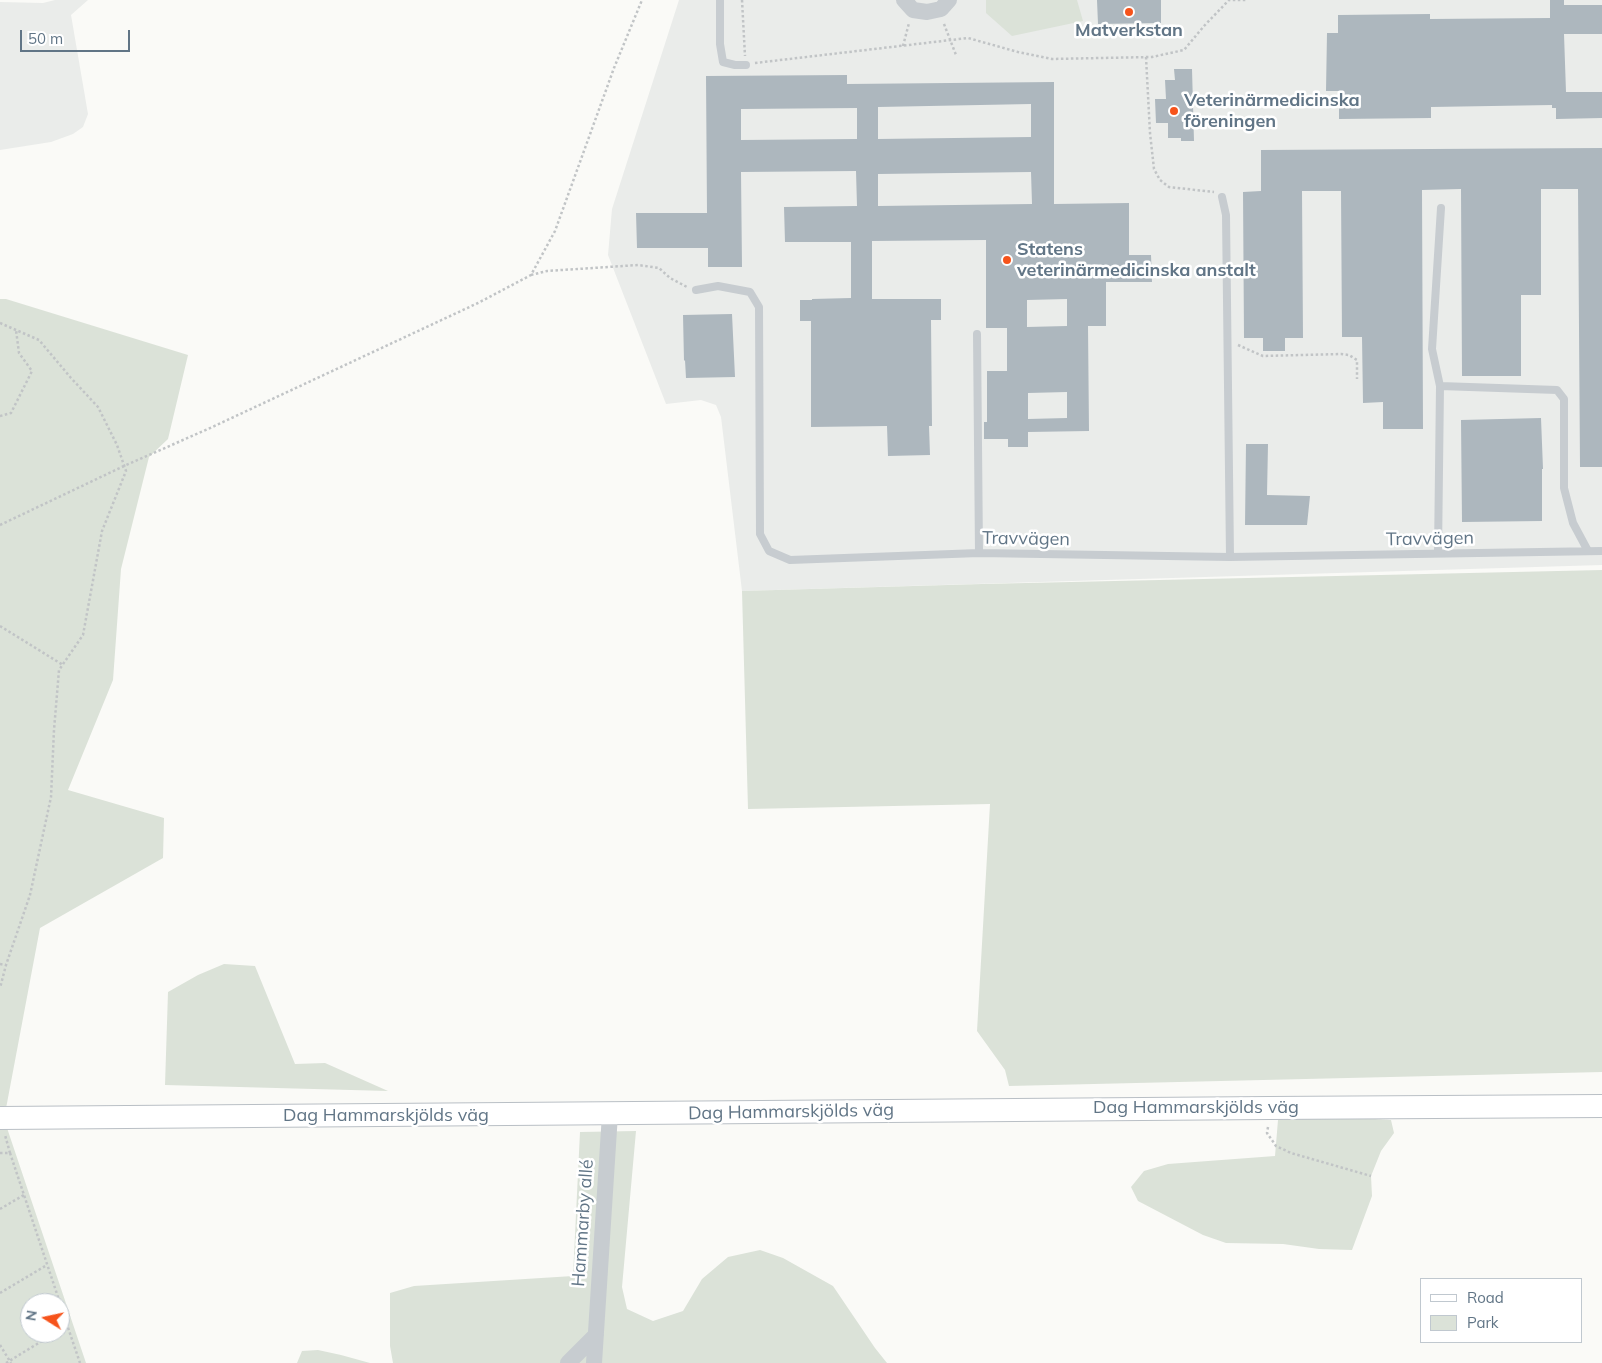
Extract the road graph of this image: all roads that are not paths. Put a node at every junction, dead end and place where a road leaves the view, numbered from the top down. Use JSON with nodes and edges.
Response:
{"nodes":[{"id":1,"x":720,"y":0,"type":"edge"},
{"id":2,"x":908,"y":5,"type":"edge"},
{"id":3,"x":943,"y":5,"type":"edge"},
{"id":4,"x":746,"y":64,"type":"road end"},
{"id":5,"x":1222,"y":197,"type":"road end"},
{"id":6,"x":1441,"y":208,"type":"dead end"},
{"id":7,"x":696,"y":290,"type":"road end"},
{"id":8,"x":977,"y":334,"type":"dead end"},
{"id":9,"x":1440,"y":386,"type":"junction"},
{"id":10,"x":1602,"y":551,"type":"edge"},
{"id":11,"x":1588,"y":552,"type":"junction"},
{"id":12,"x":979,"y":553,"type":"junction"},
{"id":13,"x":1438,"y":553,"type":"junction"},
{"id":14,"x":1230,"y":557,"type":"junction"},
{"id":15,"x":1595,"y":1106,"type":"edge"},
{"id":16,"x":610,"y":1114,"type":"junction"},
{"id":17,"x":2,"y":1125,"type":"edge"},
{"id":18,"x":596,"y":1335,"type":"junction"},
{"id":19,"x":568,"y":1363,"type":"edge"},
{"id":20,"x":594,"y":1363,"type":"edge"}],
"edges":[{"from":1,"to":4,"type":"lane"},
{"from":2,"to":3,"type":"street"},
{"from":5,"to":14,"type":"lane"},
{"from":6,"to":9,"type":"lane"},
{"from":7,"to":12,"type":"lane","name":"Travvägen"},
{"from":8,"to":12,"type":"lane"},
{"from":9,"to":11,"type":"lane"},
{"from":9,"to":13,"type":"lane"},
{"from":10,"to":11,"type":"lane","name":"Travvägen"},
{"from":11,"to":13,"type":"lane","name":"Travvägen"},
{"from":12,"to":14,"type":"lane","name":"Travvägen"},
{"from":13,"to":14,"type":"lane","name":"Travvägen"},
{"from":15,"to":16,"type":"main road","name":"Dag Hammarskjölds väg"},
{"from":16,"to":17,"type":"main road","name":"Dag Hammarskjölds väg"},
{"from":16,"to":18,"type":"street","name":"Hammarby allé"},
{"from":18,"to":19,"type":"street"},
{"from":18,"to":20,"type":"street","name":"Hammarby allé"}]}
